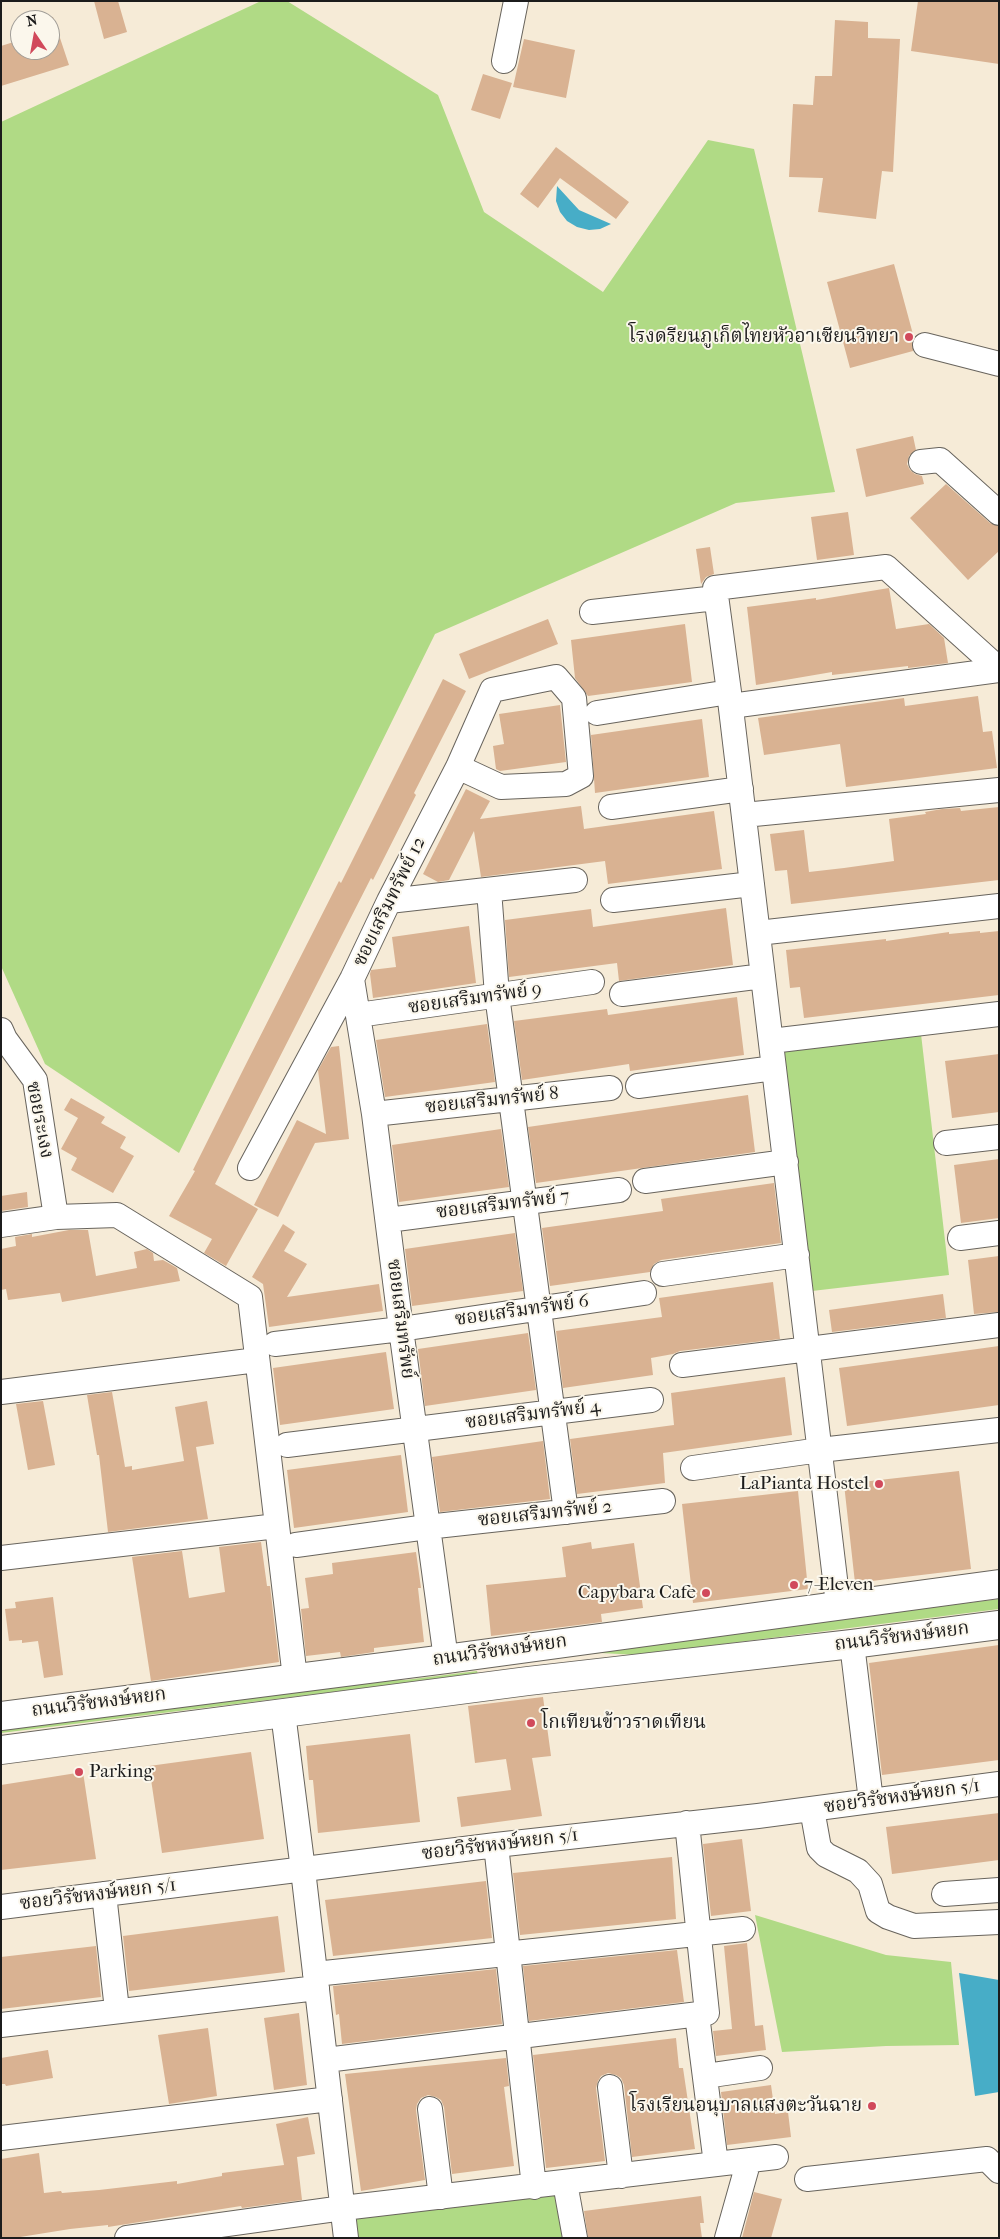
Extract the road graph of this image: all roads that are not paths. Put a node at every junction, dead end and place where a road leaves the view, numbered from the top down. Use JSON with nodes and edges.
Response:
{"nodes":[{"id":1,"x":516,"y":1,"type":"edge"},
{"id":2,"x":504,"y":62,"type":"dead end"},
{"id":3,"x":926,"y":344,"type":"dead end"},
{"id":4,"x":999,"y":364,"type":"edge"},
{"id":5,"x":921,"y":462,"type":"dead end"},
{"id":6,"x":999,"y":513,"type":"edge"},
{"id":7,"x":716,"y":598,"type":"junction"},
{"id":8,"x":592,"y":612,"type":"dead end"},
{"id":9,"x":999,"y":669,"type":"edge"},
{"id":10,"x":730,"y":699,"type":"junction"},
{"id":11,"x":597,"y":713,"type":"dead end"},
{"id":12,"x":458,"y":767,"type":"junction"},
{"id":13,"x":741,"y":789,"type":"junction"},
{"id":14,"x":999,"y":790,"type":"edge"},
{"id":15,"x":611,"y":808,"type":"dead end"},
{"id":16,"x":744,"y":816,"type":"junction"},
{"id":17,"x":575,"y":880,"type":"dead end"},
{"id":18,"x":752,"y":884,"type":"junction"},
{"id":19,"x":489,"y":890,"type":"junction"},
{"id":20,"x":613,"y":900,"type":"dead end"},
{"id":21,"x":389,"y":901,"type":"junction"},
{"id":22,"x":999,"y":906,"type":"edge"},
{"id":23,"x":758,"y":933,"type":"junction"},
{"id":24,"x":763,"y":976,"type":"junction"},
{"id":25,"x":352,"y":980,"type":"junction"},
{"id":26,"x":592,"y":982,"type":"dead end"},
{"id":27,"x":622,"y":994,"type":"dead end"},
{"id":28,"x":497,"y":995,"type":"junction"},
{"id":29,"x":999,"y":1014,"type":"edge"},
{"id":30,"x":358,"y":1015,"type":"junction"},
{"id":31,"x":1,"y":1030,"type":"edge"},
{"id":32,"x":771,"y":1041,"type":"junction"},
{"id":33,"x":774,"y":1068,"type":"junction"},
{"id":34,"x":638,"y":1086,"type":"dead end"},
{"id":35,"x":610,"y":1088,"type":"dead end"},
{"id":36,"x":511,"y":1099,"type":"junction"},
{"id":37,"x":374,"y":1114,"type":"junction"},
{"id":38,"x":999,"y":1137,"type":"edge"},
{"id":39,"x":946,"y":1144,"type":"dead end"},
{"id":40,"x":786,"y":1162,"type":"junction"},
{"id":41,"x":250,"y":1168,"type":"dead end"},
{"id":42,"x":645,"y":1181,"type":"dead end"},
{"id":43,"x":619,"y":1190,"type":"dead end"},
{"id":44,"x":524,"y":1202,"type":"junction"},
{"id":45,"x":56,"y":1217,"type":"junction"},
{"id":46,"x":388,"y":1220,"type":"junction"},
{"id":47,"x":1,"y":1225,"type":"edge"},
{"id":48,"x":999,"y":1233,"type":"edge"},
{"id":49,"x":960,"y":1238,"type":"dead end"},
{"id":50,"x":797,"y":1255,"type":"junction"},
{"id":51,"x":663,"y":1274,"type":"dead end"},
{"id":52,"x":644,"y":1293,"type":"dead end"},
{"id":53,"x":540,"y":1308,"type":"junction"},
{"id":54,"x":999,"y":1325,"type":"edge"},
{"id":55,"x":401,"y":1329,"type":"junction"},
{"id":56,"x":275,"y":1344,"type":"dead end"},
{"id":57,"x":807,"y":1348,"type":"junction"},
{"id":58,"x":257,"y":1360,"type":"junction"},
{"id":59,"x":682,"y":1364,"type":"dead end"},
{"id":60,"x":1,"y":1392,"type":"edge"},
{"id":61,"x":651,"y":1400,"type":"dead end"},
{"id":62,"x":553,"y":1412,"type":"junction"},
{"id":63,"x":414,"y":1430,"type":"junction"},
{"id":64,"x":999,"y":1430,"type":"edge"},
{"id":65,"x":287,"y":1445,"type":"dead end"},
{"id":66,"x":820,"y":1450,"type":"junction"},
{"id":67,"x":693,"y":1468,"type":"dead end"},
{"id":68,"x":663,"y":1501,"type":"dead end"},
{"id":69,"x":566,"y":1512,"type":"junction"},
{"id":70,"x":277,"y":1526,"type":"junction"},
{"id":71,"x":428,"y":1527,"type":"junction"},
{"id":72,"x":296,"y":1545,"type":"dead end"},
{"id":73,"x":1,"y":1558,"type":"edge"},
{"id":74,"x":999,"y":1584,"type":"edge"},
{"id":75,"x":838,"y":1604,"type":"junction"},
{"id":76,"x":999,"y":1625,"type":"edge"},
{"id":77,"x":852,"y":1644,"type":"junction"},
{"id":78,"x":524,"y":1648,"type":"junction"},
{"id":79,"x":446,"y":1659,"type":"junction"},
{"id":80,"x":295,"y":1678,"type":"junction"},
{"id":81,"x":528,"y":1680,"type":"junction"},
{"id":82,"x":283,"y":1713,"type":"junction"},
{"id":83,"x":1,"y":1716,"type":"edge"},
{"id":84,"x":1,"y":1750,"type":"edge"},
{"id":85,"x":999,"y":1784,"type":"edge"},
{"id":86,"x":871,"y":1801,"type":"junction"},
{"id":87,"x":812,"y":1809,"type":"junction"},
{"id":88,"x":687,"y":1824,"type":"junction"},
{"id":89,"x":496,"y":1845,"type":"junction"},
{"id":90,"x":303,"y":1870,"type":"junction"},
{"id":91,"x":999,"y":1890,"type":"edge"},
{"id":92,"x":104,"y":1894,"type":"junction"},
{"id":93,"x":944,"y":1894,"type":"dead end"},
{"id":94,"x":1,"y":1907,"type":"edge"},
{"id":95,"x":999,"y":1922,"type":"edge"},
{"id":96,"x":743,"y":1930,"type":"dead end"},
{"id":97,"x":700,"y":1934,"type":"junction"},
{"id":98,"x":508,"y":1954,"type":"junction"},
{"id":99,"x":316,"y":1981,"type":"junction"},
{"id":100,"x":117,"y":2010,"type":"junction"},
{"id":101,"x":697,"y":2015,"type":"junction"},
{"id":102,"x":1,"y":2025,"type":"edge"},
{"id":103,"x":517,"y":2036,"type":"junction"},
{"id":104,"x":326,"y":2060,"type":"junction"},
{"id":105,"x":760,"y":2068,"type":"dead end"},
{"id":106,"x":705,"y":2076,"type":"junction"},
{"id":107,"x":610,"y":2087,"type":"dead end"},
{"id":108,"x":330,"y":2099,"type":"junction"},
{"id":109,"x":430,"y":2109,"type":"dead end"},
{"id":110,"x":1,"y":2138,"type":"edge"},
{"id":111,"x":776,"y":2157,"type":"dead end"},
{"id":112,"x":749,"y":2160,"type":"junction"},
{"id":113,"x":716,"y":2164,"type":"junction"},
{"id":114,"x":999,"y":2171,"type":"edge"},
{"id":115,"x":621,"y":2176,"type":"junction"},
{"id":116,"x":807,"y":2179,"type":"dead end"},
{"id":117,"x":565,"y":2183,"type":"junction"},
{"id":118,"x":534,"y":2187,"type":"junction"},
{"id":119,"x":442,"y":2197,"type":"junction"},
{"id":120,"x":343,"y":2208,"type":"junction"},
{"id":121,"x":127,"y":2238,"type":"edge"},
{"id":122,"x":346,"y":2238,"type":"edge"},
{"id":123,"x":574,"y":2238,"type":"edge"},
{"id":124,"x":727,"y":2238,"type":"edge"}],
"edges":[{"from":1,"to":2,"type":"street"},
{"from":3,"to":4,"type":"street"},
{"from":5,"to":6,"type":"street"},
{"from":7,"to":8,"type":"street"},
{"from":7,"to":9,"type":"street"},
{"from":7,"to":10,"type":"street"},
{"from":9,"to":10,"type":"street"},
{"from":10,"to":11,"type":"street"},
{"from":10,"to":13,"type":"street"},
{"from":12,"to":12,"type":"street","name":"ซอยเสริมทรัพย์ 12"},
{"from":12,"to":21,"type":"street","name":"ซอยเสริมทรัพย์ 12"},
{"from":13,"to":15,"type":"street"},
{"from":13,"to":16,"type":"street"},
{"from":14,"to":16,"type":"street"},
{"from":16,"to":18,"type":"street"},
{"from":17,"to":19,"type":"street"},
{"from":18,"to":20,"type":"street"},
{"from":18,"to":23,"type":"street"},
{"from":19,"to":21,"type":"street"},
{"from":19,"to":28,"type":"street"},
{"from":21,"to":25,"type":"street","name":"ซอยเสริมทรัพย์ 12"},
{"from":22,"to":23,"type":"street"},
{"from":23,"to":24,"type":"street"},
{"from":24,"to":27,"type":"street"},
{"from":24,"to":32,"type":"street"},
{"from":25,"to":30,"type":"street","name":"ซอยเสริมทรัพย์"},
{"from":25,"to":41,"type":"street","name":"ซอยเสริมทรัพย์ 12"},
{"from":26,"to":28,"type":"street","name":"ซอยเสริมทรัพย์ 9"},
{"from":28,"to":30,"type":"street","name":"ซอยเสริมทรัพย์ 9"},
{"from":28,"to":36,"type":"street"},
{"from":29,"to":32,"type":"street"},
{"from":30,"to":37,"type":"street","name":"ซอยเสริมทรัพย์"},
{"from":31,"to":45,"type":"street","name":"ซอยระเงง"},
{"from":32,"to":33,"type":"street"},
{"from":33,"to":34,"type":"street"},
{"from":33,"to":40,"type":"street"},
{"from":35,"to":36,"type":"street","name":"ซอยเสริมทรัพย์ 8"},
{"from":36,"to":37,"type":"street","name":"ซอยเสริมทรัพย์ 8"},
{"from":36,"to":44,"type":"street"},
{"from":37,"to":46,"type":"street","name":"ซอยเสริมทรัพย์"},
{"from":38,"to":39,"type":"street"},
{"from":40,"to":42,"type":"street"},
{"from":40,"to":50,"type":"street"},
{"from":43,"to":44,"type":"street","name":"ซอยเสริมทรัพย์ 7"},
{"from":44,"to":46,"type":"street","name":"ซอยเสริมทรัพย์ 7"},
{"from":44,"to":53,"type":"street"},
{"from":45,"to":47,"type":"street"},
{"from":45,"to":58,"type":"street"},
{"from":46,"to":55,"type":"street","name":"ซอยเสริมทรัพย์"},
{"from":48,"to":49,"type":"street"},
{"from":50,"to":51,"type":"street"},
{"from":50,"to":57,"type":"street"},
{"from":52,"to":53,"type":"street","name":"ซอยเสริมทรัพย์ 6"},
{"from":53,"to":55,"type":"street","name":"ซอยเสริมทรัพย์ 6"},
{"from":53,"to":62,"type":"street"},
{"from":54,"to":57,"type":"street"},
{"from":55,"to":56,"type":"street","name":"ซอยเสริมทรัพย์ 6"},
{"from":55,"to":63,"type":"street","name":"ซอยเสริมทรัพย์"},
{"from":57,"to":59,"type":"street"},
{"from":57,"to":66,"type":"street"},
{"from":58,"to":60,"type":"street"},
{"from":58,"to":70,"type":"street"},
{"from":61,"to":62,"type":"street","name":"ซอยเสริมทรัพย์ 4"},
{"from":62,"to":63,"type":"street","name":"ซอยเสริมทรัพย์ 4"},
{"from":62,"to":69,"type":"street"},
{"from":63,"to":65,"type":"street","name":"ซอยเสริมทรัพย์ 4"},
{"from":63,"to":71,"type":"street","name":"ซอยเสริมทรัพย์"},
{"from":64,"to":66,"type":"street"},
{"from":66,"to":67,"type":"street"},
{"from":66,"to":75,"type":"street"},
{"from":68,"to":69,"type":"street","name":"ซอยเสริมทรัพย์ 2"},
{"from":69,"to":71,"type":"street","name":"ซอยเสริมทรัพย์ 2"},
{"from":70,"to":73,"type":"street"},
{"from":70,"to":80,"type":"street"},
{"from":71,"to":72,"type":"street","name":"ซอยเสริมทรัพย์ 2"},
{"from":71,"to":79,"type":"street","name":"ซอยเสริมทรัพย์"},
{"from":74,"to":75,"type":"main road","name":"ถนนวิรัชหงษ์หยก"},
{"from":75,"to":78,"type":"main road","name":"ถนนวิรัชหงษ์หยก"},
{"from":76,"to":77,"type":"main road","name":"ถนนวิรัชหงษ์หยก"},
{"from":77,"to":81,"type":"main road","name":"ถนนวิรัชหงษ์หยก"},
{"from":77,"to":86,"type":"street"},
{"from":78,"to":79,"type":"main road","name":"ถนนวิรัชหงษ์หยก"},
{"from":78,"to":81,"type":"main road"},
{"from":79,"to":80,"type":"main road","name":"ถนนวิรัชหงษ์หยก"},
{"from":80,"to":83,"type":"main road","name":"ถนนวิรัชหงษ์หยก"},
{"from":81,"to":82,"type":"main road","name":"ถนนวิรัชหงษ์หยก"},
{"from":82,"to":84,"type":"main road","name":"ถนนวิรัชหงษ์หยก"},
{"from":82,"to":90,"type":"street"},
{"from":85,"to":86,"type":"street","name":"ซอยวิรัชหงษ์หยก 5/1"},
{"from":86,"to":87,"type":"street","name":"ซอยวิรัชหงษ์หยก 5/1"},
{"from":87,"to":88,"type":"street","name":"ซอยวิรัชหงษ์หยก 5/1"},
{"from":87,"to":95,"type":"street"},
{"from":88,"to":89,"type":"street","name":"ซอยวิรัชหงษ์หยก 5/1"},
{"from":88,"to":97,"type":"street"},
{"from":89,"to":90,"type":"street","name":"ซอยวิรัชหงษ์หยก 5/1"},
{"from":89,"to":98,"type":"street"},
{"from":90,"to":92,"type":"street","name":"ซอยวิรัชหงษ์หยก 5/1"},
{"from":90,"to":99,"type":"street"},
{"from":91,"to":93,"type":"street"},
{"from":92,"to":94,"type":"street","name":"ซอยวิรัชหงษ์หยก 5/1"},
{"from":92,"to":100,"type":"street"},
{"from":96,"to":97,"type":"street"},
{"from":97,"to":98,"type":"street"},
{"from":97,"to":101,"type":"street"},
{"from":98,"to":99,"type":"street"},
{"from":98,"to":103,"type":"street"},
{"from":99,"to":100,"type":"street"},
{"from":99,"to":104,"type":"street"},
{"from":100,"to":102,"type":"street"},
{"from":101,"to":103,"type":"street"},
{"from":101,"to":106,"type":"street"},
{"from":103,"to":104,"type":"street"},
{"from":103,"to":118,"type":"street"},
{"from":104,"to":108,"type":"street"},
{"from":105,"to":106,"type":"street"},
{"from":106,"to":113,"type":"street"},
{"from":107,"to":115,"type":"street"},
{"from":108,"to":110,"type":"street"},
{"from":108,"to":120,"type":"street"},
{"from":109,"to":119,"type":"street"},
{"from":111,"to":112,"type":"street"},
{"from":112,"to":113,"type":"street"},
{"from":112,"to":124,"type":"street"},
{"from":113,"to":115,"type":"street"},
{"from":114,"to":116,"type":"street"},
{"from":115,"to":117,"type":"street"},
{"from":117,"to":118,"type":"street"},
{"from":117,"to":123,"type":"street"},
{"from":118,"to":119,"type":"street"},
{"from":119,"to":120,"type":"street"},
{"from":120,"to":121,"type":"street"},
{"from":120,"to":122,"type":"street"}]}
